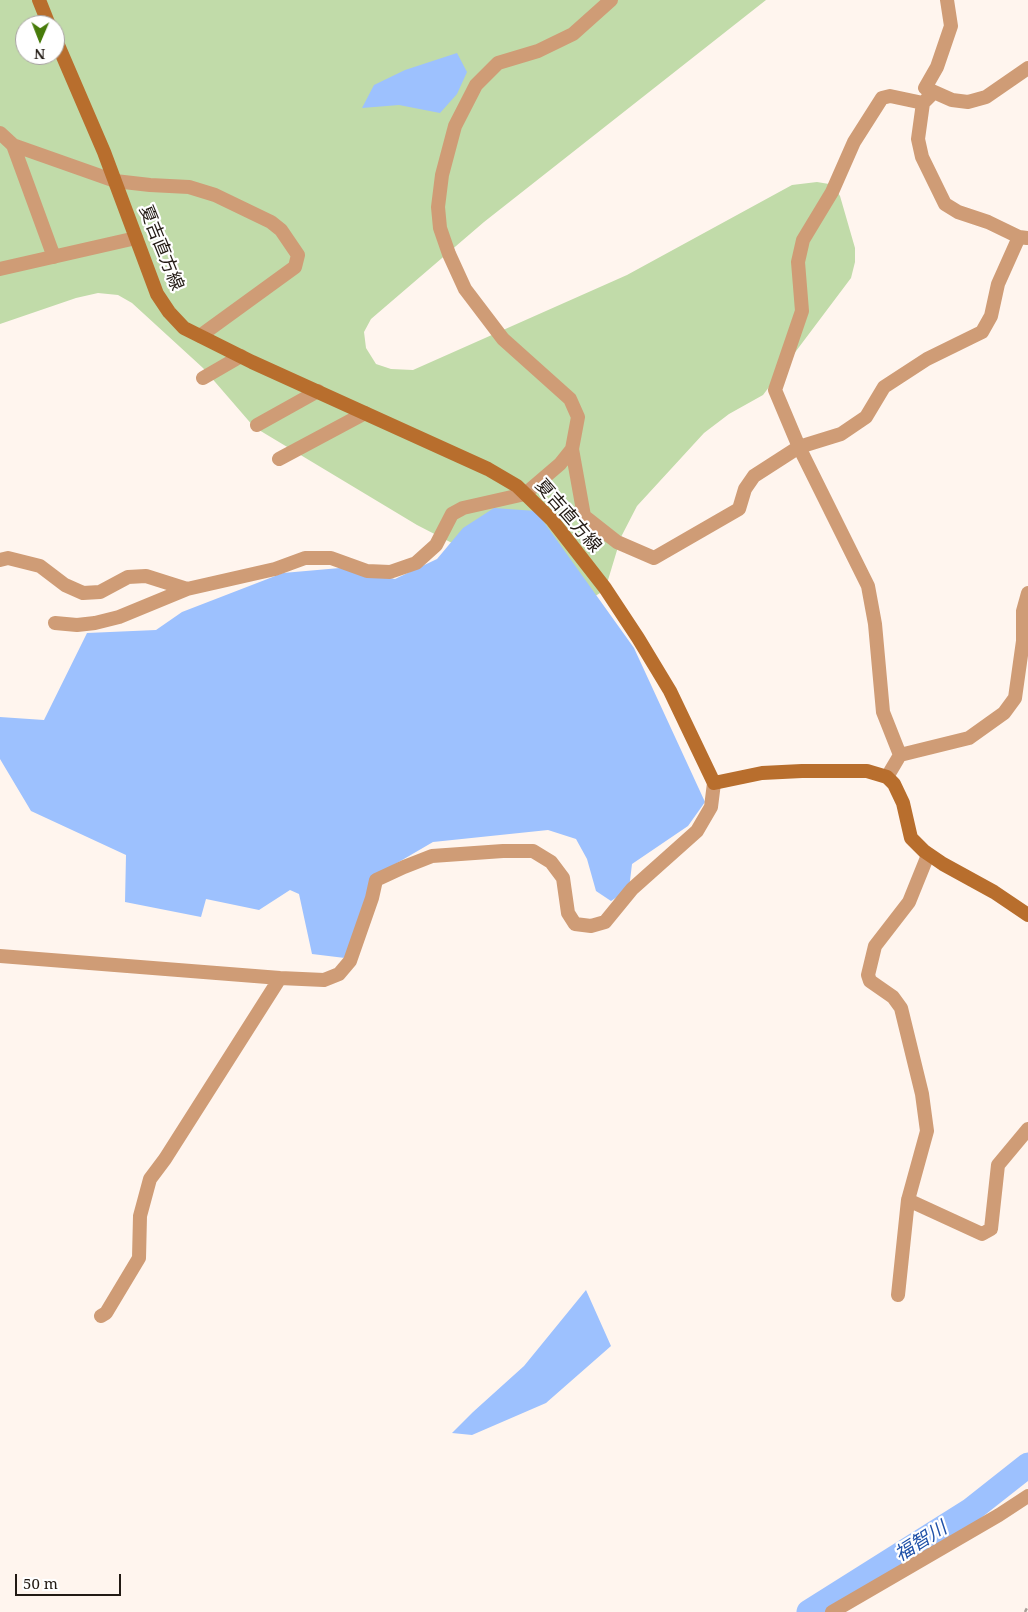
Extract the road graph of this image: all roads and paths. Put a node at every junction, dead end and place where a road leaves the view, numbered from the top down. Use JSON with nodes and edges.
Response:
{"nodes":[{"id":1,"x":38,"y":0,"type":"edge"},
{"id":2,"x":611,"y":0,"type":"edge"},
{"id":3,"x":947,"y":0,"type":"edge"},
{"id":4,"x":45,"y":15,"type":"edge"},
{"id":5,"x":65,"y":61,"type":"edge"},
{"id":6,"x":1028,"y":68,"type":"edge"},
{"id":7,"x":934,"y":92,"type":"junction"},
{"id":8,"x":923,"y":103,"type":"junction"},
{"id":9,"x":0,"y":133,"type":"edge"},
{"id":10,"x":13,"y":144,"type":"junction"},
{"id":11,"x":114,"y":181,"type":"junction"},
{"id":12,"x":136,"y":238,"type":"junction"},
{"id":13,"x":1024,"y":238,"type":"edge"},
{"id":14,"x":54,"y":257,"type":"junction"},
{"id":15,"x":0,"y":269,"type":"edge"},
{"id":16,"x":200,"y":336,"type":"junction"},
{"id":17,"x":240,"y":356,"type":"junction"},
{"id":18,"x":203,"y":378,"type":"dead end"},
{"id":19,"x":318,"y":392,"type":"junction"},
{"id":20,"x":365,"y":413,"type":"junction"},
{"id":21,"x":257,"y":425,"type":"dead end"},
{"id":22,"x":799,"y":447,"type":"junction"},
{"id":23,"x":572,"y":448,"type":"junction"},
{"id":24,"x":279,"y":459,"type":"dead end"},
{"id":25,"x":525,"y":494,"type":"junction"},
{"id":26,"x":0,"y":560,"type":"edge"},
{"id":27,"x":187,"y":589,"type":"junction"},
{"id":28,"x":1028,"y":593,"type":"edge"},
{"id":29,"x":55,"y":623,"type":"dead end"},
{"id":30,"x":900,"y":755,"type":"junction"},
{"id":31,"x":887,"y":777,"type":"junction"},
{"id":32,"x":714,"y":783,"type":"junction"},
{"id":33,"x":928,"y":854,"type":"junction"},
{"id":34,"x":1028,"y":915,"type":"edge"},
{"id":35,"x":0,"y":956,"type":"edge"},
{"id":36,"x":280,"y":978,"type":"junction"},
{"id":37,"x":1028,"y":1129,"type":"edge"},
{"id":38,"x":908,"y":1200,"type":"junction"},
{"id":39,"x":898,"y":1295,"type":"dead end"},
{"id":40,"x":101,"y":1316,"type":"dead end"},
{"id":41,"x":1028,"y":1496,"type":"edge"},
{"id":42,"x":1028,"y":1606,"type":"edge"},
{"id":43,"x":832,"y":1612,"type":"edge"},
{"id":44,"x":1025,"y":1612,"type":"edge"}],
"edges":[{"from":1,"to":4,"type":"main road"},
{"from":2,"to":23,"type":"street"},
{"from":3,"to":7,"type":"street"},
{"from":5,"to":11,"type":"main road","name":"夏吉直方線"},
{"from":6,"to":7,"type":"street"},
{"from":7,"to":8,"type":"street"},
{"from":8,"to":13,"type":"street"},
{"from":8,"to":22,"type":"street"},
{"from":9,"to":10,"type":"street"},
{"from":10,"to":11,"type":"street"},
{"from":10,"to":14,"type":"street"},
{"from":11,"to":12,"type":"main road","name":"夏吉直方線"},
{"from":11,"to":16,"type":"street"},
{"from":12,"to":14,"type":"street"},
{"from":12,"to":16,"type":"main road","name":"夏吉直方線"},
{"from":13,"to":22,"type":"street"},
{"from":14,"to":15,"type":"street"},
{"from":16,"to":17,"type":"main road","name":"夏吉直方線"},
{"from":17,"to":18,"type":"street"},
{"from":17,"to":19,"type":"main road","name":"夏吉直方線"},
{"from":19,"to":20,"type":"main road","name":"夏吉直方線"},
{"from":19,"to":21,"type":"street"},
{"from":20,"to":24,"type":"street"},
{"from":20,"to":25,"type":"main road","name":"夏吉直方線"},
{"from":22,"to":23,"type":"street"},
{"from":22,"to":30,"type":"street"},
{"from":23,"to":25,"type":"street"},
{"from":25,"to":27,"type":"street"},
{"from":25,"to":32,"type":"main road","name":"夏吉直方線"},
{"from":26,"to":27,"type":"street"},
{"from":27,"to":29,"type":"street"},
{"from":28,"to":30,"type":"street"},
{"from":30,"to":31,"type":"street"},
{"from":31,"to":32,"type":"main road"},
{"from":31,"to":33,"type":"main road"},
{"from":32,"to":36,"type":"street"},
{"from":33,"to":34,"type":"main road"},
{"from":33,"to":38,"type":"street"},
{"from":35,"to":36,"type":"street"},
{"from":36,"to":40,"type":"street"},
{"from":37,"to":38,"type":"street"},
{"from":38,"to":39,"type":"street"},
{"from":41,"to":43,"type":"street"},
{"from":42,"to":44,"type":"path"}]}
